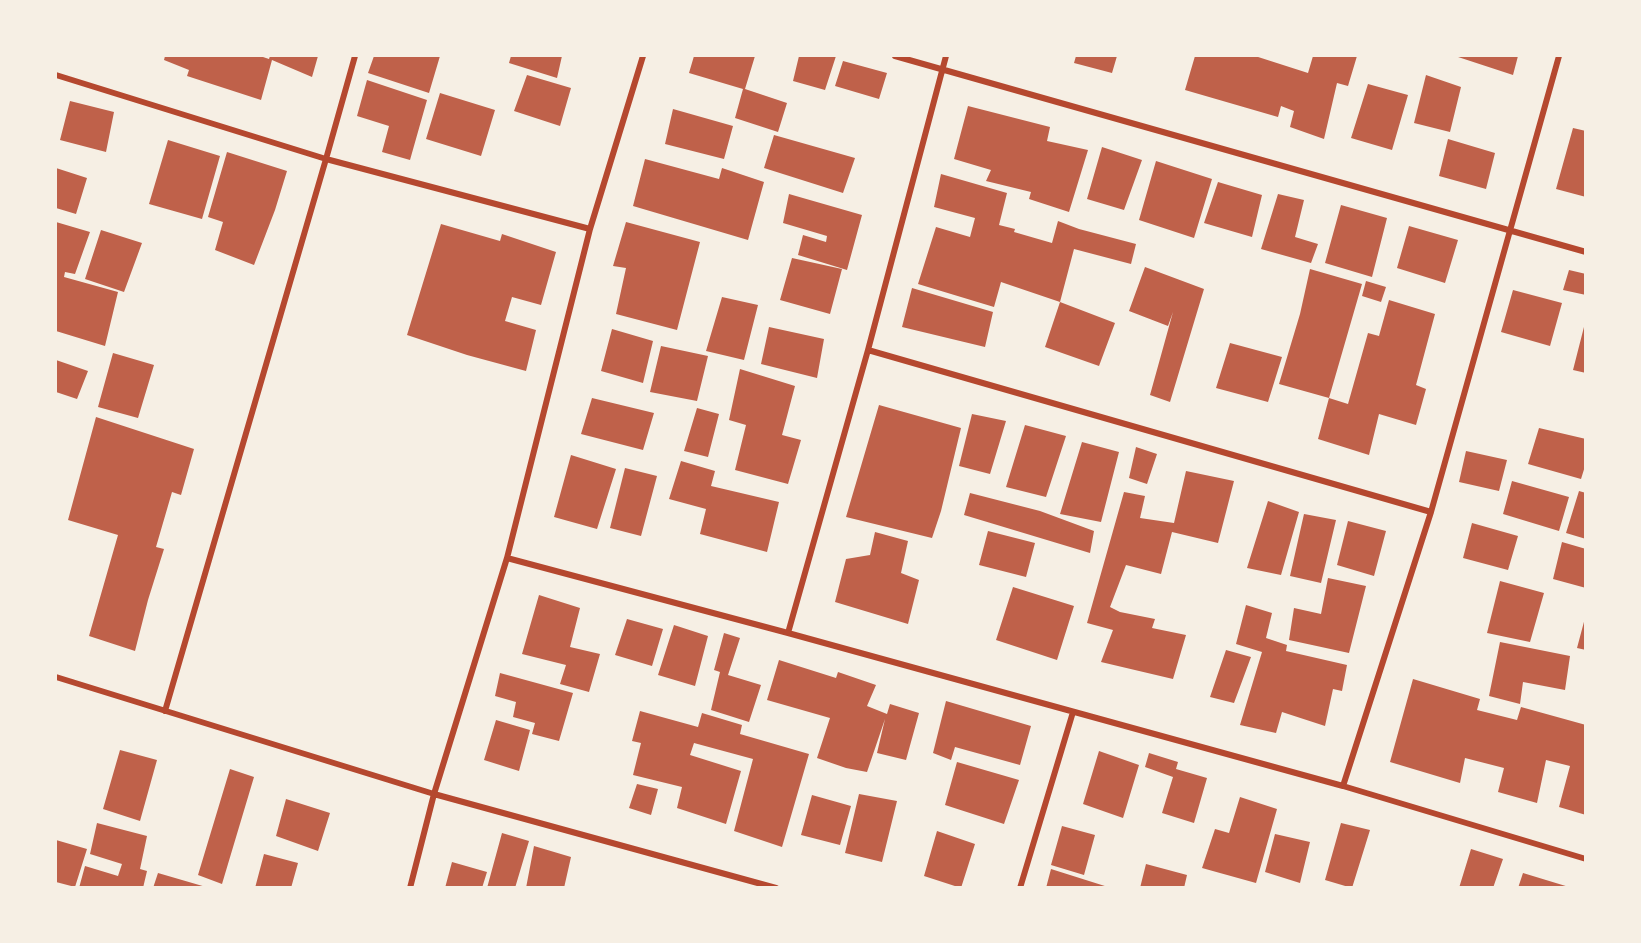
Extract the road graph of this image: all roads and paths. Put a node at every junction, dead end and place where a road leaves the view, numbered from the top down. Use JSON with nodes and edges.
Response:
{"nodes":[{"id":1,"x":355,"y":56,"type":"edge"},
{"id":2,"x":643,"y":56,"type":"edge"},
{"id":3,"x":895,"y":56,"type":"edge"},
{"id":4,"x":946,"y":56,"type":"edge"},
{"id":5,"x":1559,"y":56,"type":"edge"},
{"id":6,"x":942,"y":69,"type":"junction"},
{"id":7,"x":56,"y":75,"type":"edge"},
{"id":8,"x":326,"y":159,"type":"junction"},
{"id":9,"x":590,"y":229,"type":"junction"},
{"id":10,"x":1511,"y":231,"type":"junction"},
{"id":11,"x":1586,"y":252,"type":"edge"},
{"id":12,"x":868,"y":350,"type":"junction"},
{"id":13,"x":1431,"y":512,"type":"junction"},
{"id":14,"x":507,"y":558,"type":"junction"},
{"id":15,"x":788,"y":633,"type":"junction"},
{"id":16,"x":56,"y":677,"type":"edge"},
{"id":17,"x":165,"y":711,"type":"junction"},
{"id":18,"x":1073,"y":712,"type":"junction"},
{"id":19,"x":1343,"y":786,"type":"junction"},
{"id":20,"x":434,"y":795,"type":"junction"},
{"id":21,"x":1586,"y":859,"type":"edge"},
{"id":22,"x":410,"y":888,"type":"edge"},
{"id":23,"x":776,"y":888,"type":"edge"},
{"id":24,"x":1020,"y":888,"type":"edge"}],
"edges":[{"from":1,"to":8,"type":"street"},
{"from":2,"to":9,"type":"street"},
{"from":3,"to":6,"type":"street"},
{"from":4,"to":6,"type":"street"},
{"from":5,"to":10,"type":"street"},
{"from":6,"to":10,"type":"street"},
{"from":6,"to":12,"type":"street"},
{"from":7,"to":8,"type":"street"},
{"from":8,"to":9,"type":"street"},
{"from":8,"to":17,"type":"street"},
{"from":9,"to":14,"type":"street"},
{"from":10,"to":11,"type":"street"},
{"from":10,"to":13,"type":"street"},
{"from":12,"to":13,"type":"street"},
{"from":12,"to":15,"type":"street"},
{"from":13,"to":19,"type":"street"},
{"from":14,"to":15,"type":"street"},
{"from":14,"to":20,"type":"street"},
{"from":15,"to":18,"type":"street"},
{"from":16,"to":17,"type":"street"},
{"from":17,"to":20,"type":"street"},
{"from":18,"to":19,"type":"street"},
{"from":18,"to":24,"type":"street"},
{"from":19,"to":21,"type":"street"},
{"from":20,"to":22,"type":"street"},
{"from":20,"to":23,"type":"street"}]}
